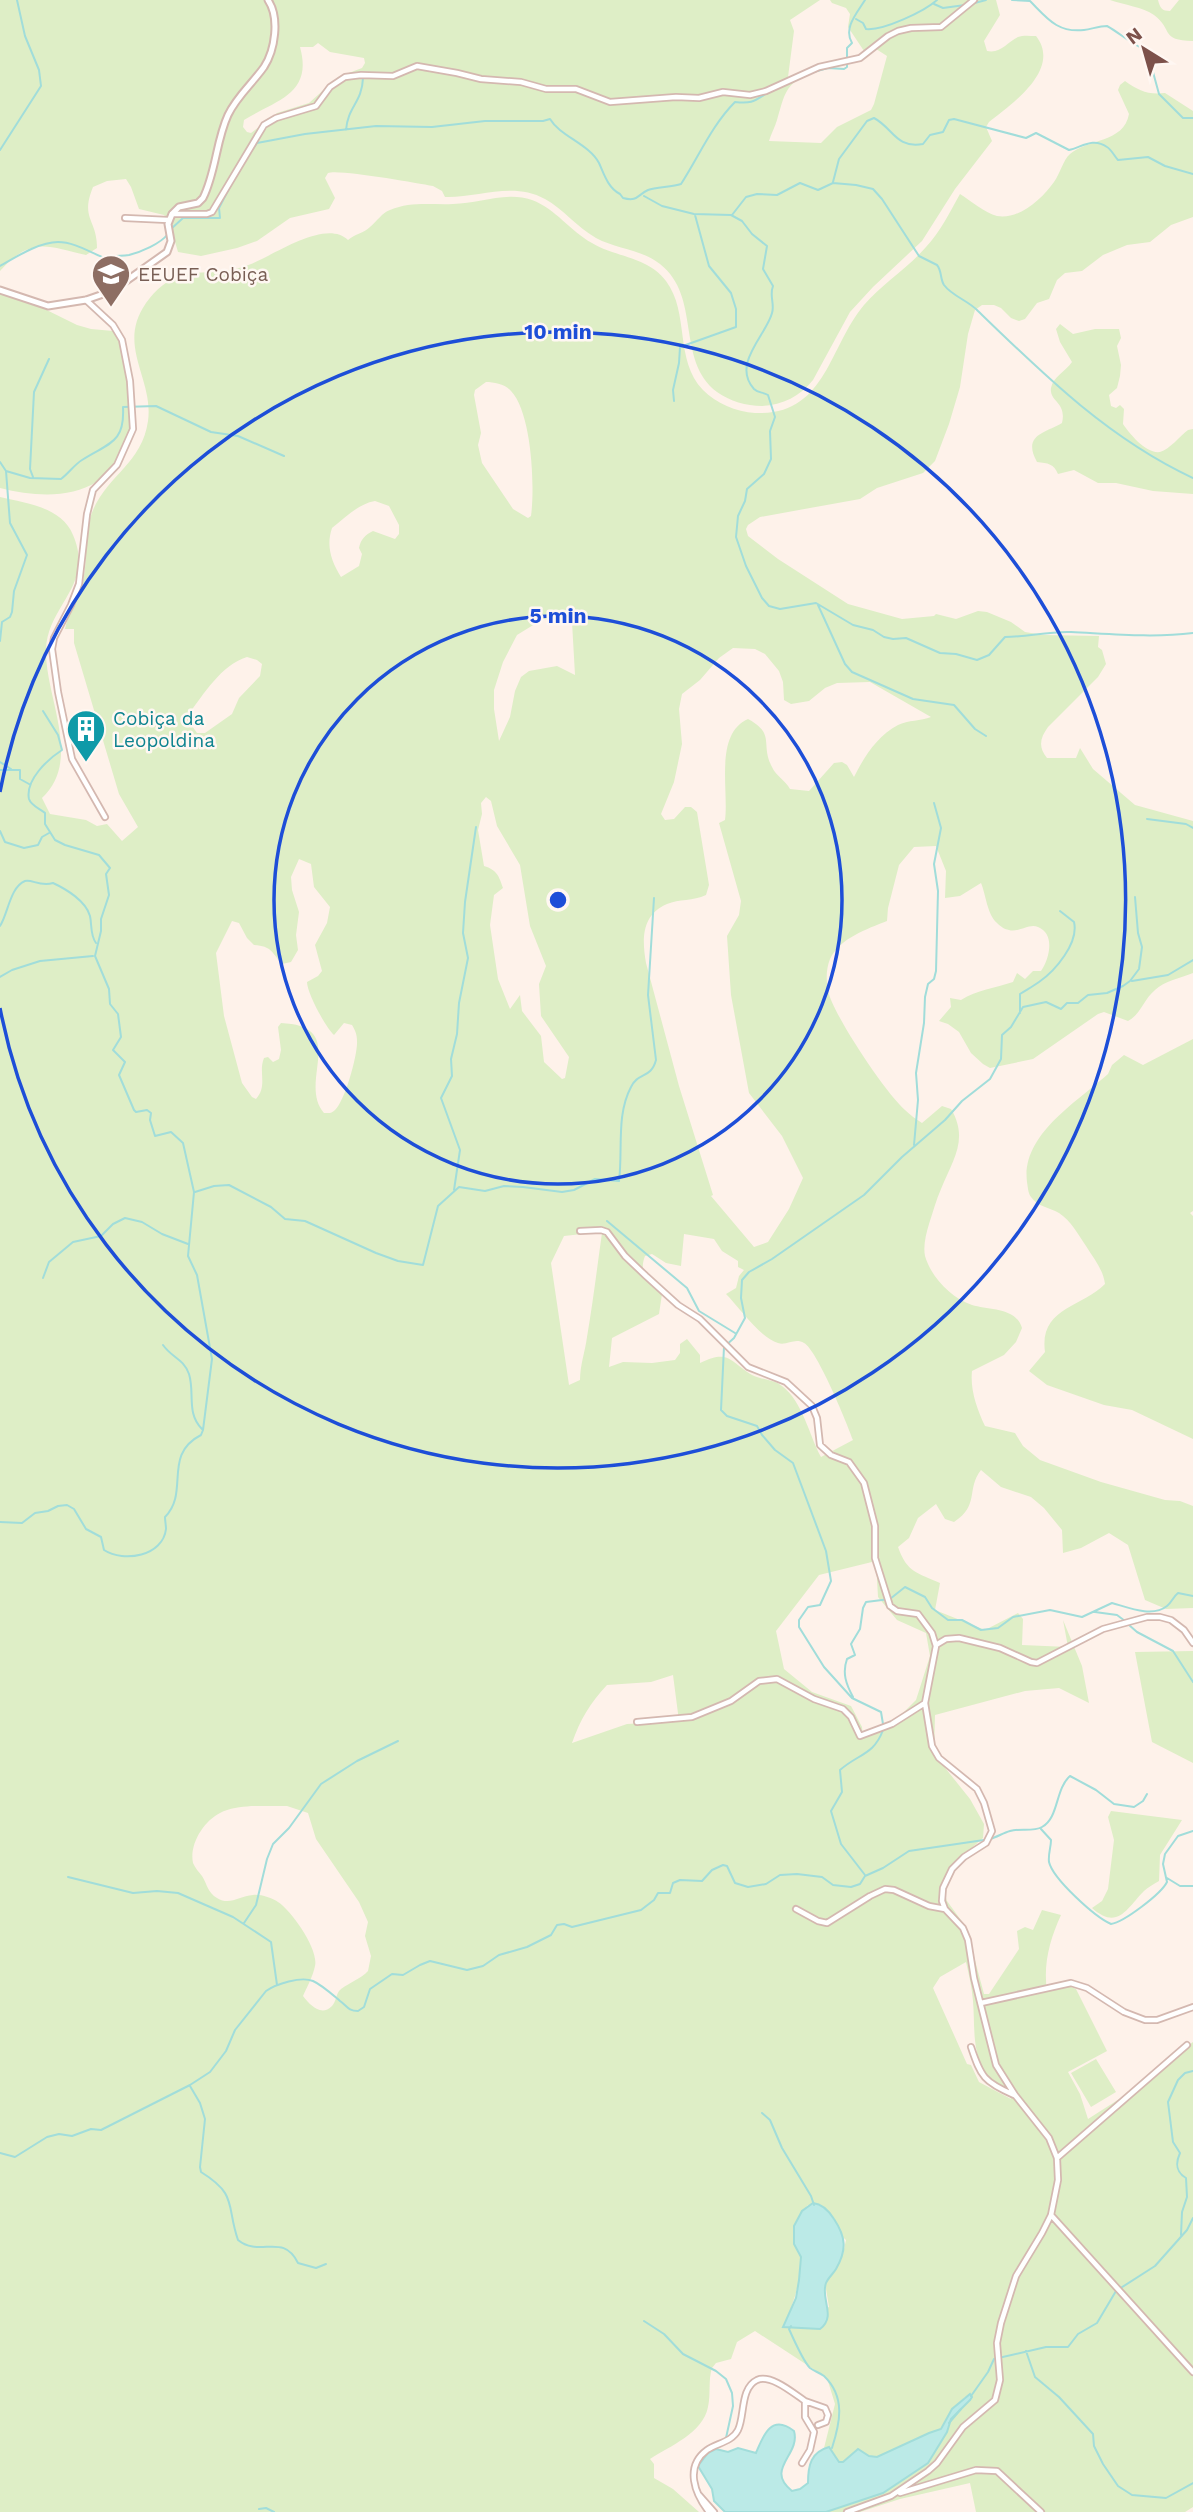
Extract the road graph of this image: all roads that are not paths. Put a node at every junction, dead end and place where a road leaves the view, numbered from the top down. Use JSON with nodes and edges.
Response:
{"nodes":[{"id":1,"x":268,"y":0,"type":"edge"},
{"id":2,"x":974,"y":0,"type":"edge"},
{"id":3,"x":170,"y":217,"type":"junction"},
{"id":4,"x":125,"y":218,"type":"dead end"},
{"id":5,"x":0,"y":290,"type":"edge"},
{"id":6,"x":86,"y":300,"type":"junction"},
{"id":7,"x":105,"y":817,"type":"dead end"},
{"id":8,"x":580,"y":1231,"type":"dead end"},
{"id":9,"x":1193,"y":1643,"type":"edge"},
{"id":10,"x":936,"y":1646,"type":"junction"},
{"id":11,"x":925,"y":1703,"type":"junction"},
{"id":12,"x":637,"y":1722,"type":"dead end"},
{"id":13,"x":796,"y":1909,"type":"dead end"},
{"id":14,"x":945,"y":1909,"type":"junction"},
{"id":15,"x":981,"y":2003,"type":"junction"},
{"id":16,"x":1193,"y":2007,"type":"edge"},
{"id":17,"x":1187,"y":2045,"type":"dead end"},
{"id":18,"x":971,"y":2047,"type":"dead end"},
{"id":19,"x":1015,"y":2095,"type":"junction"},
{"id":20,"x":1057,"y":2158,"type":"junction"},
{"id":21,"x":1051,"y":2214,"type":"junction"},
{"id":22,"x":1193,"y":2372,"type":"edge"},
{"id":23,"x":805,"y":2401,"type":"junction"},
{"id":24,"x":818,"y":2425,"type":"dead end"},
{"id":25,"x":802,"y":2463,"type":"dead end"},
{"id":26,"x":698,"y":2495,"type":"junction"},
{"id":27,"x":891,"y":2496,"type":"junction"},
{"id":28,"x":709,"y":2512,"type":"edge"},
{"id":29,"x":714,"y":2512,"type":"edge"},
{"id":30,"x":847,"y":2512,"type":"edge"},
{"id":31,"x":1041,"y":2512,"type":"edge"}],
"edges":[{"from":1,"to":3,"type":"street"},
{"from":2,"to":3,"type":"street"},
{"from":3,"to":4,"type":"street"},
{"from":3,"to":6,"type":"street"},
{"from":5,"to":6,"type":"street"},
{"from":6,"to":7,"type":"street"},
{"from":8,"to":10,"type":"street"},
{"from":9,"to":10,"type":"street"},
{"from":10,"to":11,"type":"street"},
{"from":11,"to":12,"type":"street"},
{"from":11,"to":14,"type":"street"},
{"from":13,"to":14,"type":"street"},
{"from":14,"to":15,"type":"street"},
{"from":15,"to":16,"type":"street"},
{"from":15,"to":19,"type":"street"},
{"from":17,"to":20,"type":"street"},
{"from":18,"to":19,"type":"street"},
{"from":19,"to":20,"type":"street"},
{"from":20,"to":21,"type":"street"},
{"from":21,"to":22,"type":"street"},
{"from":21,"to":27,"type":"street"},
{"from":23,"to":24,"type":"street"},
{"from":23,"to":25,"type":"street"},
{"from":23,"to":26,"type":"street"},
{"from":26,"to":28,"type":"street"},
{"from":26,"to":29,"type":"street"},
{"from":27,"to":30,"type":"street"},
{"from":27,"to":31,"type":"street"}]}
